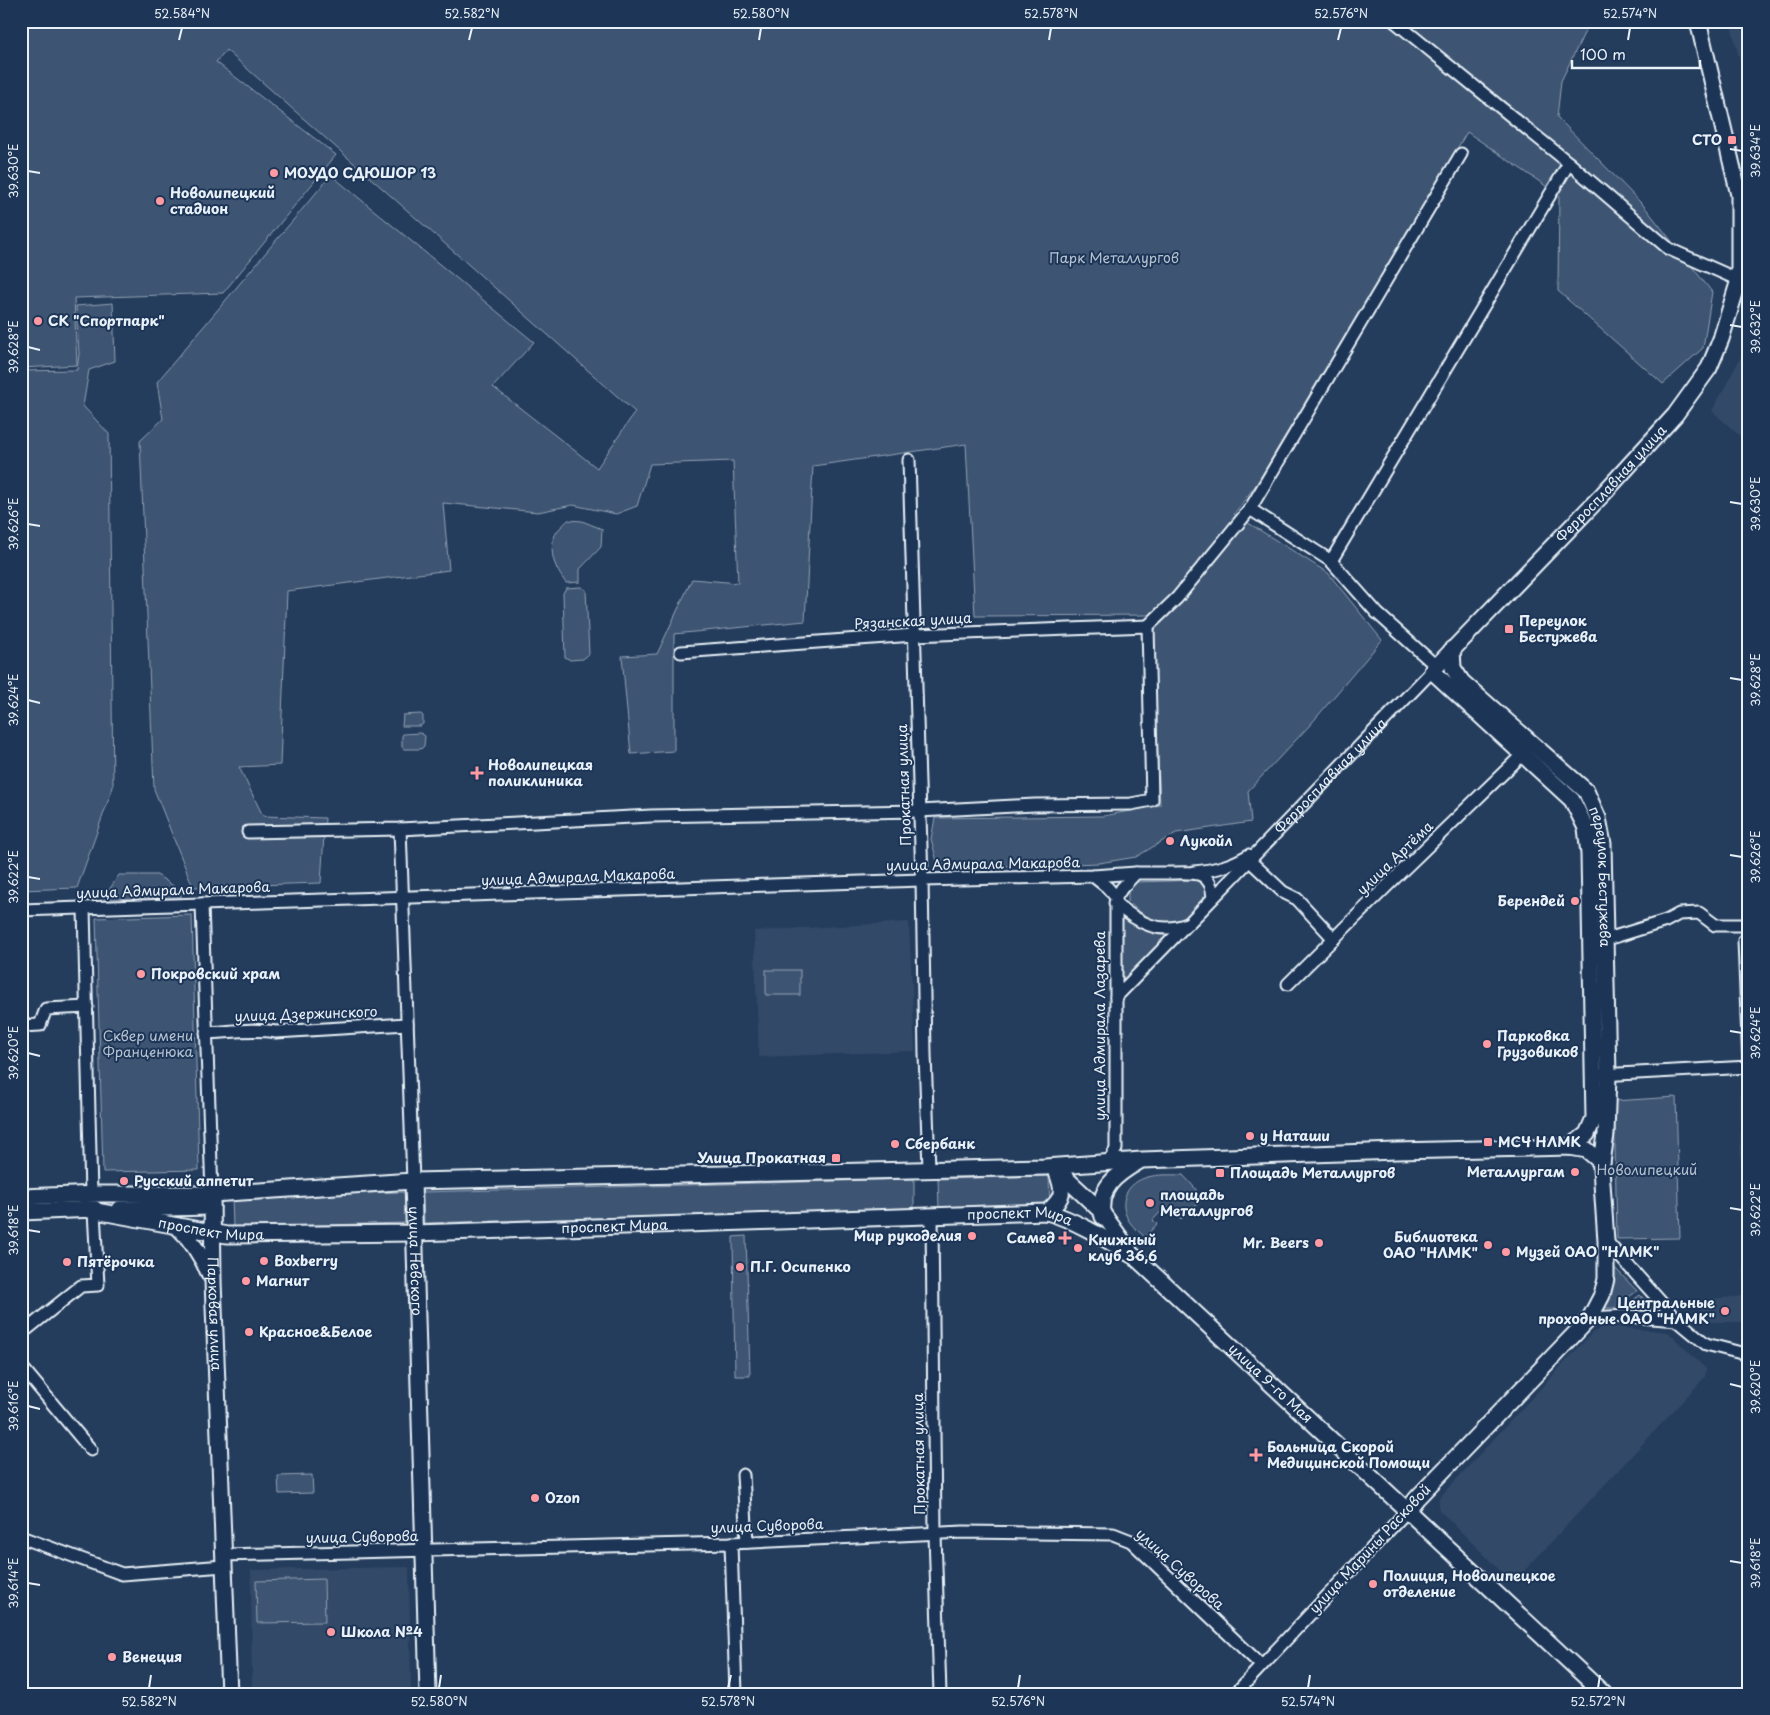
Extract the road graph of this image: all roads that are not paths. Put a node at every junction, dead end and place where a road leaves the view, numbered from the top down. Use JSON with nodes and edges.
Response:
{"nodes":[{"id":1,"x":1394,"y":21,"type":"edge"},
{"id":2,"x":1698,"y":21,"type":"edge"},
{"id":3,"x":1461,"y":154,"type":"dead end"},
{"id":4,"x":1569,"y":163,"type":"junction"},
{"id":5,"x":1739,"y":280,"type":"junction"},
{"id":6,"x":909,"y":460,"type":"dead end"},
{"id":7,"x":1250,"y":509,"type":"junction"},
{"id":8,"x":1331,"y":561,"type":"junction"},
{"id":9,"x":1148,"y":626,"type":"junction"},
{"id":10,"x":914,"y":635,"type":"junction"},
{"id":11,"x":1452,"y":649,"type":"junction"},
{"id":12,"x":681,"y":652,"type":"dead end"},
{"id":13,"x":1434,"y":668,"type":"junction"},
{"id":14,"x":1523,"y":754,"type":"junction"},
{"id":15,"x":919,"y":811,"type":"junction"},
{"id":16,"x":400,"y":829,"type":"junction"},
{"id":17,"x":248,"y":832,"type":"dead end"},
{"id":18,"x":1259,"y":849,"type":"junction"},
{"id":19,"x":1249,"y":860,"type":"junction"},
{"id":20,"x":1194,"y":872,"type":"junction"},
{"id":21,"x":1136,"y":874,"type":"junction"},
{"id":22,"x":1093,"y":876,"type":"junction"},
{"id":23,"x":922,"y":880,"type":"junction"},
{"id":24,"x":402,"y":897,"type":"junction"},
{"id":25,"x":1213,"y":898,"type":"junction"},
{"id":26,"x":1115,"y":900,"type":"junction"},
{"id":27,"x":202,"y":904,"type":"junction"},
{"id":28,"x":84,"y":908,"type":"junction"},
{"id":29,"x":21,"y":910,"type":"edge"},
{"id":30,"x":1188,"y":923,"type":"junction"},
{"id":31,"x":1749,"y":925,"type":"edge"},
{"id":32,"x":1598,"y":938,"type":"junction"},
{"id":33,"x":1334,"y":939,"type":"junction"},
{"id":34,"x":1744,"y":940,"type":"dead end"},
{"id":35,"x":1288,"y":984,"type":"dead end"},
{"id":36,"x":1116,"y":997,"type":"junction"},
{"id":37,"x":87,"y":1007,"type":"junction"},
{"id":38,"x":407,"y":1024,"type":"junction"},
{"id":39,"x":21,"y":1026,"type":"edge"},
{"id":40,"x":206,"y":1033,"type":"junction"},
{"id":41,"x":1749,"y":1068,"type":"edge"},
{"id":42,"x":1601,"y":1074,"type":"junction"},
{"id":43,"x":1594,"y":1118,"type":"junction"},
{"id":44,"x":1570,"y":1147,"type":"junction"},
{"id":45,"x":1112,"y":1156,"type":"junction"},
{"id":46,"x":1142,"y":1160,"type":"junction"},
{"id":47,"x":1602,"y":1163,"type":"junction"},
{"id":48,"x":1054,"y":1167,"type":"junction"},
{"id":49,"x":929,"y":1169,"type":"junction"},
{"id":50,"x":413,"y":1182,"type":"junction"},
{"id":51,"x":1103,"y":1193,"type":"junction"},
{"id":52,"x":91,"y":1195,"type":"junction"},
{"id":53,"x":21,"y":1197,"type":"edge"},
{"id":54,"x":212,"y":1200,"type":"junction"},
{"id":55,"x":90,"y":1210,"type":"junction"},
{"id":56,"x":1101,"y":1211,"type":"junction"},
{"id":57,"x":21,"y":1212,"type":"edge"},
{"id":58,"x":1046,"y":1212,"type":"junction"},
{"id":59,"x":932,"y":1215,"type":"junction"},
{"id":60,"x":177,"y":1226,"type":"junction"},
{"id":61,"x":211,"y":1232,"type":"junction"},
{"id":62,"x":415,"y":1233,"type":"junction"},
{"id":63,"x":1109,"y":1241,"type":"junction"},
{"id":64,"x":1606,"y":1241,"type":"junction"},
{"id":65,"x":1135,"y":1257,"type":"junction"},
{"id":66,"x":213,"y":1280,"type":"junction"},
{"id":67,"x":1590,"y":1318,"type":"junction"},
{"id":68,"x":1677,"y":1320,"type":"junction"},
{"id":69,"x":21,"y":1334,"type":"edge"},
{"id":70,"x":1749,"y":1355,"type":"edge"},
{"id":71,"x":21,"y":1366,"type":"edge"},
{"id":72,"x":91,"y":1450,"type":"dead end"},
{"id":73,"x":743,"y":1475,"type":"dead end"},
{"id":74,"x":1407,"y":1511,"type":"junction"},
{"id":75,"x":935,"y":1534,"type":"junction"},
{"id":76,"x":22,"y":1538,"type":"edge"},
{"id":77,"x":747,"y":1542,"type":"junction"},
{"id":78,"x":731,"y":1543,"type":"junction"},
{"id":79,"x":423,"y":1550,"type":"junction"},
{"id":80,"x":223,"y":1560,"type":"junction"},
{"id":81,"x":1261,"y":1665,"type":"junction"},
{"id":82,"x":1594,"y":1691,"type":"edge"},
{"id":83,"x":229,"y":1694,"type":"edge"},
{"id":84,"x":428,"y":1694,"type":"edge"},
{"id":85,"x":736,"y":1694,"type":"edge"},
{"id":86,"x":940,"y":1694,"type":"edge"},
{"id":87,"x":1234,"y":1694,"type":"edge"}],
"edges":[{"from":1,"to":4,"type":"street"},
{"from":2,"to":5,"type":"main road","name":"Ферросплавная улица"},
{"from":3,"to":7,"type":"street"},
{"from":4,"to":5,"type":"street"},
{"from":4,"to":8,"type":"street"},
{"from":5,"to":11,"type":"main road","name":"Ферросплавная улица"},
{"from":6,"to":10,"type":"street","name":"Прокатная улица"},
{"from":7,"to":8,"type":"street"},
{"from":7,"to":9,"type":"street"},
{"from":8,"to":13,"type":"street"},
{"from":9,"to":10,"type":"street","name":"Рязанская улица"},
{"from":9,"to":15,"type":"street"},
{"from":10,"to":12,"type":"street","name":"Рязанская улица"},
{"from":10,"to":15,"type":"street","name":"Прокатная улица"},
{"from":11,"to":13,"type":"main road","name":"Ферросплавная улица"},
{"from":11,"to":32,"type":"main road","name":"переулок Бестужева"},
{"from":13,"to":14,"type":"main road","name":"переулок Бестужева"},
{"from":13,"to":18,"type":"street","name":"Ферросплавная улица"},
{"from":14,"to":32,"type":"main road","name":"переулок Бестужева"},
{"from":14,"to":33,"type":"street","name":"улица Артёма"},
{"from":15,"to":16,"type":"street"},
{"from":15,"to":23,"type":"street","name":"Прокатная улица"},
{"from":16,"to":17,"type":"street"},
{"from":16,"to":24,"type":"street","name":"улица Невского"},
{"from":18,"to":19,"type":"street"},
{"from":18,"to":20,"type":"street"},
{"from":19,"to":25,"type":"street"},
{"from":19,"to":33,"type":"street"},
{"from":20,"to":21,"type":"street","name":"улица Адмирала Макарова"},
{"from":20,"to":25,"type":"street"},
{"from":21,"to":22,"type":"street","name":"улица Адмирала Макарова"},
{"from":21,"to":26,"type":"street"},
{"from":22,"to":23,"type":"street","name":"улица Адмирала Макарова"},
{"from":22,"to":26,"type":"street"},
{"from":23,"to":24,"type":"street","name":"улица Адмирала Макарова"},
{"from":23,"to":49,"type":"street","name":"Прокатная улица"},
{"from":24,"to":27,"type":"street","name":"улица Адмирала Макарова"},
{"from":24,"to":38,"type":"street","name":"улица Невского"},
{"from":25,"to":30,"type":"street"},
{"from":26,"to":30,"type":"street"},
{"from":26,"to":36,"type":"street","name":"улица Адмирала Лазарева"},
{"from":27,"to":28,"type":"street","name":"улица Адмирала Макарова"},
{"from":27,"to":40,"type":"street","name":"Парковая улица"},
{"from":28,"to":29,"type":"street","name":"улица Адмирала Макарова"},
{"from":28,"to":37,"type":"street"},
{"from":30,"to":36,"type":"street"},
{"from":31,"to":32,"type":"street"},
{"from":32,"to":42,"type":"main road","name":"переулок Бестужева"},
{"from":33,"to":35,"type":"street","name":"улица Артёма"},
{"from":34,"to":41,"type":"street"},
{"from":36,"to":45,"type":"street","name":"улица Адмирала Лазарева"},
{"from":37,"to":39,"type":"street"},
{"from":37,"to":52,"type":"street"},
{"from":38,"to":40,"type":"street","name":"улица Дзержинского"},
{"from":38,"to":50,"type":"street","name":"улица Невского"},
{"from":40,"to":54,"type":"street","name":"Парковая улица"},
{"from":41,"to":42,"type":"street"},
{"from":42,"to":43,"type":"main road","name":"переулок Бестужева"},
{"from":42,"to":47,"type":"main road","name":"переулок Бестужева"},
{"from":43,"to":44,"type":"main road"},
{"from":43,"to":47,"type":"main road","name":"переулок Бестужева"},
{"from":44,"to":46,"type":"main road"},
{"from":44,"to":47,"type":"main road"},
{"from":45,"to":46,"type":"main road","name":"проспект Мира"},
{"from":45,"to":48,"type":"main road","name":"проспект Мира"},
{"from":45,"to":51,"type":"main road"},
{"from":46,"to":51,"type":"main road"},
{"from":47,"to":64,"type":"main road"},
{"from":48,"to":49,"type":"main road","name":"проспект Мира"},
{"from":48,"to":56,"type":"main road"},
{"from":48,"to":58,"type":"main road"},
{"from":49,"to":50,"type":"main road","name":"проспект Мира"},
{"from":50,"to":54,"type":"main road","name":"проспект Мира"},
{"from":50,"to":62,"type":"main road","name":"улица Невского"},
{"from":51,"to":56,"type":"main road"},
{"from":52,"to":53,"type":"main road","name":"проспект Мира"},
{"from":52,"to":54,"type":"main road","name":"проспект Мира"},
{"from":54,"to":55,"type":"main road","name":"проспект Мира"},
{"from":54,"to":61,"type":"main road","name":"Парковая улица"},
{"from":55,"to":57,"type":"main road","name":"проспект Мира"},
{"from":55,"to":60,"type":"main road","name":"проспект Мира"},
{"from":55,"to":69,"type":"street"},
{"from":56,"to":63,"type":"main road"},
{"from":56,"to":65,"type":"main road"},
{"from":58,"to":59,"type":"main road","name":"проспект Мира"},
{"from":58,"to":63,"type":"main road","name":"проспект Мира"},
{"from":59,"to":62,"type":"main road","name":"проспект Мира"},
{"from":59,"to":75,"type":"street","name":"Прокатная улица"},
{"from":60,"to":61,"type":"main road","name":"проспект Мира"},
{"from":60,"to":66,"type":"main road"},
{"from":61,"to":62,"type":"main road","name":"проспект Мира"},
{"from":61,"to":66,"type":"main road","name":"Парковая улица"},
{"from":62,"to":79,"type":"main road","name":"улица Невского"},
{"from":63,"to":65,"type":"main road","name":"проспект Мира"},
{"from":64,"to":67,"type":"main road"},
{"from":64,"to":68,"type":"street"},
{"from":65,"to":74,"type":"main road","name":"улица 9-го Мая"},
{"from":66,"to":80,"type":"main road","name":"Парковая улица"},
{"from":67,"to":68,"type":"street"},
{"from":67,"to":74,"type":"main road","name":"улица Марины Расковой"},
{"from":68,"to":70,"type":"street"},
{"from":71,"to":72,"type":"street"},
{"from":73,"to":77,"type":"street"},
{"from":74,"to":81,"type":"street","name":"улица Марины Расковой"},
{"from":74,"to":82,"type":"main road","name":"улица 9-го Мая"},
{"from":75,"to":77,"type":"street","name":"улица Суворова"},
{"from":75,"to":81,"type":"street","name":"улица Суворова"},
{"from":75,"to":86,"type":"street","name":"Прокатная улица"},
{"from":76,"to":80,"type":"street","name":"улица Суворова"},
{"from":77,"to":78,"type":"street","name":"улица Суворова"},
{"from":78,"to":79,"type":"street","name":"улица Суворова"},
{"from":78,"to":85,"type":"street"},
{"from":79,"to":80,"type":"street","name":"улица Суворова"},
{"from":79,"to":84,"type":"main road","name":"улица Невского"},
{"from":80,"to":83,"type":"main road","name":"Парковая улица"},
{"from":81,"to":87,"type":"street","name":"улица Марины Расковой"}]}
